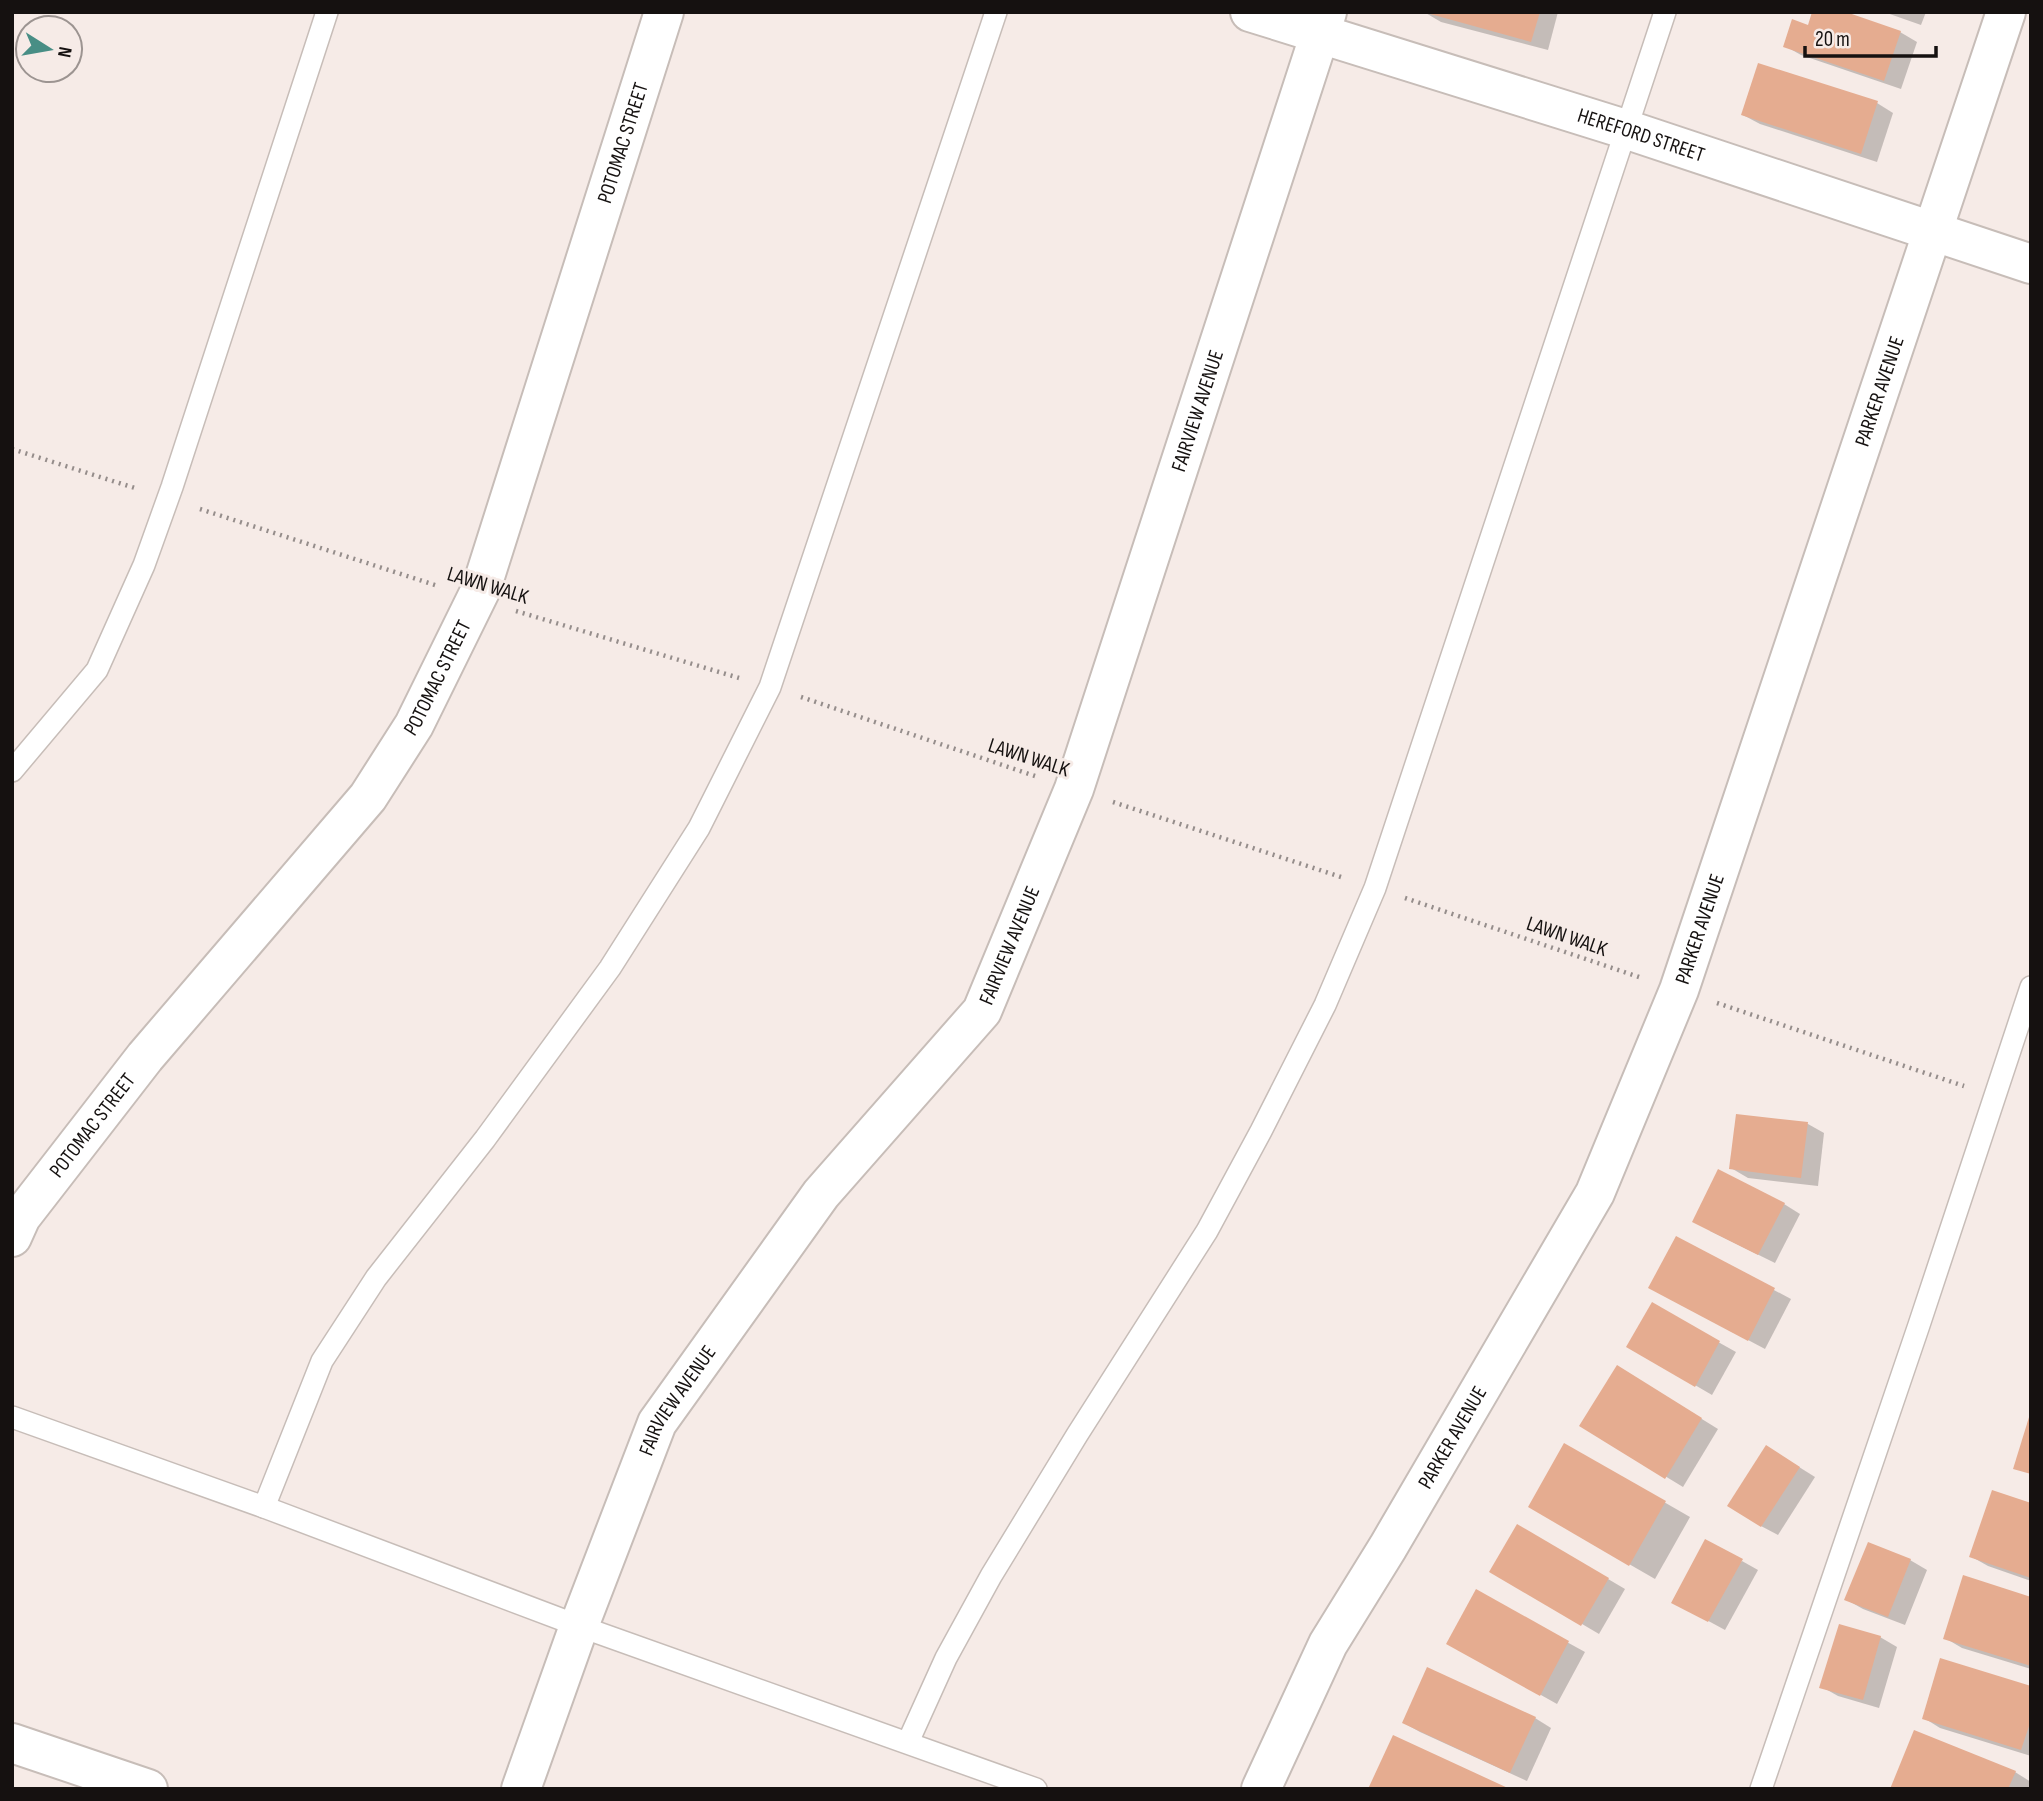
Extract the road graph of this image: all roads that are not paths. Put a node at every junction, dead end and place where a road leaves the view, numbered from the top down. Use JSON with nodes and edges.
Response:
{"nodes":[{"id":1,"x":327,"y":12,"type":"edge"},
{"id":2,"x":664,"y":12,"type":"edge"},
{"id":3,"x":996,"y":12,"type":"edge"},
{"id":4,"x":1250,"y":12,"type":"edge"},
{"id":5,"x":1665,"y":12,"type":"edge"},
{"id":6,"x":2006,"y":12,"type":"edge"},
{"id":7,"x":1323,"y":23,"type":"edge"},
{"id":8,"x":1625,"y":129,"type":"junction"},
{"id":9,"x":1933,"y":232,"type":"junction"},
{"id":10,"x":2031,"y":264,"type":"edge"},
{"id":11,"x":12,"y":771,"type":"edge"},
{"id":12,"x":2031,"y":987,"type":"edge"},
{"id":13,"x":12,"y":1237,"type":"edge"},
{"id":14,"x":12,"y":1417,"type":"edge"},
{"id":15,"x":264,"y":1507,"type":"junction"},
{"id":16,"x":579,"y":1626,"type":"junction"},
{"id":17,"x":908,"y":1742,"type":"junction"},
{"id":18,"x":12,"y":1743,"type":"edge"},
{"id":19,"x":148,"y":1789,"type":"edge"},
{"id":20,"x":521,"y":1789,"type":"edge"},
{"id":21,"x":1036,"y":1789,"type":"edge"},
{"id":22,"x":1261,"y":1789,"type":"edge"},
{"id":23,"x":1761,"y":1789,"type":"edge"}],
"edges":[{"from":1,"to":11,"type":"lane"},
{"from":2,"to":13,"type":"street","name":"POTOMAC STREET"},
{"from":3,"to":15,"type":"lane"},
{"from":4,"to":7,"type":"street","name":"HEREFORD STREET"},
{"from":5,"to":8,"type":"lane"},
{"from":6,"to":9,"type":"street","name":"PARKER AVENUE"},
{"from":7,"to":8,"type":"street","name":"HEREFORD STREET"},
{"from":7,"to":16,"type":"street","name":"FAIRVIEW AVENUE"},
{"from":8,"to":9,"type":"street","name":"HEREFORD STREET"},
{"from":8,"to":17,"type":"lane"},
{"from":9,"to":10,"type":"street","name":"HEREFORD STREET"},
{"from":9,"to":22,"type":"street","name":"PARKER AVENUE"},
{"from":12,"to":23,"type":"lane"},
{"from":14,"to":15,"type":"lane"},
{"from":15,"to":16,"type":"lane"},
{"from":16,"to":17,"type":"lane"},
{"from":16,"to":20,"type":"street","name":"FAIRVIEW AVENUE"},
{"from":17,"to":21,"type":"lane"},
{"from":18,"to":19,"type":"street"}]}
